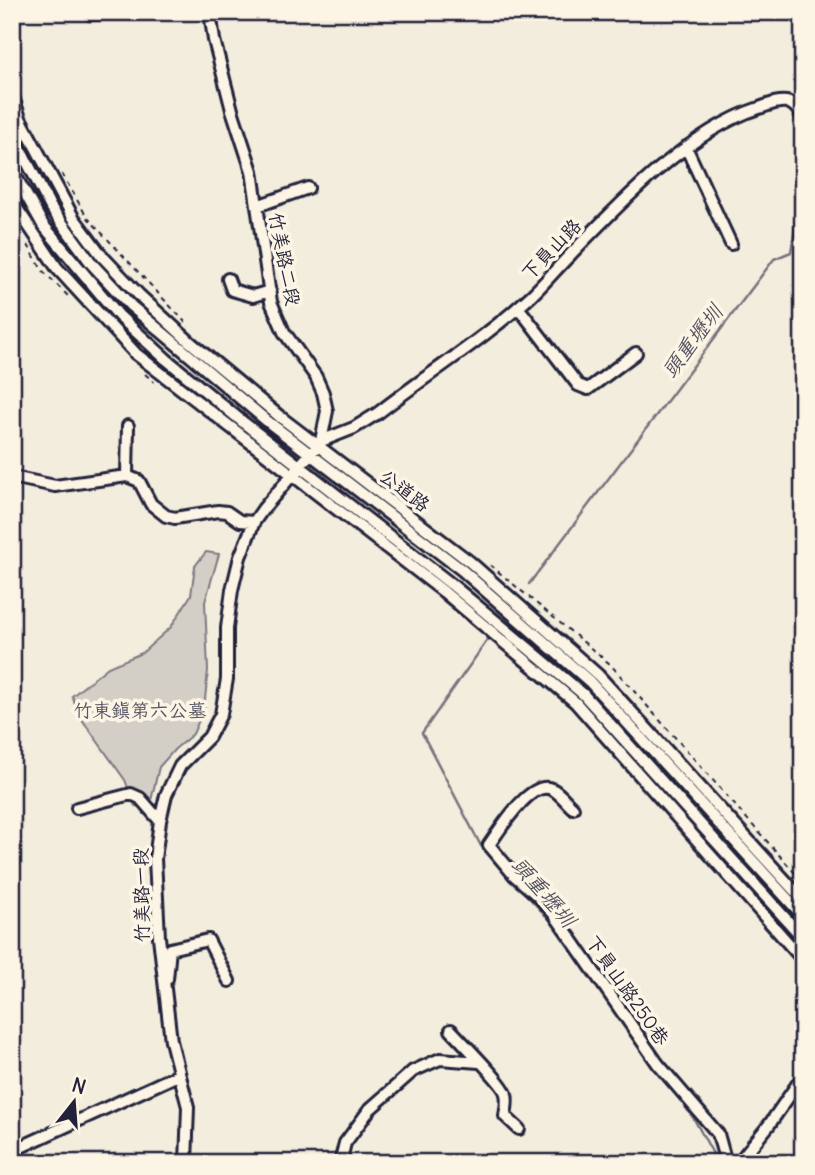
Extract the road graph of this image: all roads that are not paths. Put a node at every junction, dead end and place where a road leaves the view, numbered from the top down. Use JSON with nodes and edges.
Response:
{"nodes":[{"id":1,"x":114,"y":12,"type":"edge"},
{"id":2,"x":210,"y":12,"type":"edge"},
{"id":3,"x":91,"y":14,"type":"dead end"},
{"id":4,"x":16,"y":90,"type":"edge"},
{"id":5,"x":803,"y":118,"type":"edge"},
{"id":6,"x":12,"y":133,"type":"edge"},
{"id":7,"x":686,"y":147,"type":"junction"},
{"id":8,"x":12,"y":170,"type":"edge"},
{"id":9,"x":307,"y":188,"type":"dead end"},
{"id":10,"x":12,"y":201,"type":"edge"},
{"id":11,"x":257,"y":206,"type":"junction"},
{"id":12,"x":730,"y":244,"type":"dead end"},
{"id":13,"x":229,"y":279,"type":"dead end"},
{"id":14,"x":270,"y":291,"type":"junction"},
{"id":15,"x":517,"y":307,"type":"junction"},
{"id":16,"x":636,"y":353,"type":"dead end"},
{"id":17,"x":128,"y":426,"type":"dead end"},
{"id":18,"x":317,"y":447,"type":"junction"},
{"id":19,"x":300,"y":467,"type":"junction"},
{"id":20,"x":127,"y":476,"type":"junction"},
{"id":21,"x":12,"y":477,"type":"edge"},
{"id":22,"x":292,"y":477,"type":"junction"},
{"id":23,"x":254,"y":522,"type":"junction"},
{"id":24,"x":77,"y":808,"type":"dead end"},
{"id":25,"x":573,"y":808,"type":"dead end"},
{"id":26,"x":160,"y":821,"type":"junction"},
{"id":27,"x":803,"y":900,"type":"edge"},
{"id":28,"x":803,"y":916,"type":"edge"},
{"id":29,"x":803,"y":938,"type":"edge"},
{"id":30,"x":803,"y":960,"type":"edge"},
{"id":31,"x":229,"y":981,"type":"dead end"},
{"id":32,"x":165,"y":992,"type":"junction"},
{"id":33,"x":452,"y":1030,"type":"dead end"},
{"id":34,"x":479,"y":1062,"type":"junction"},
{"id":35,"x":178,"y":1075,"type":"junction"},
{"id":36,"x":803,"y":1076,"type":"edge"},
{"id":37,"x":519,"y":1129,"type":"dead end"},
{"id":38,"x":12,"y":1151,"type":"edge"},
{"id":39,"x":186,"y":1163,"type":"edge"},
{"id":40,"x":340,"y":1163,"type":"edge"},
{"id":41,"x":726,"y":1163,"type":"edge"},
{"id":42,"x":738,"y":1163,"type":"edge"}],
"edges":[{"from":1,"to":3,"type":"street"},
{"from":2,"to":11,"type":"street","name":"竹美路二段"},
{"from":4,"to":18,"type":"street","name":"公道路"},
{"from":5,"to":7,"type":"street","name":"下員山路"},
{"from":6,"to":18,"type":"street","name":"公道路"},
{"from":7,"to":12,"type":"street"},
{"from":7,"to":15,"type":"street","name":"下員山路"},
{"from":8,"to":19,"type":"street"},
{"from":9,"to":11,"type":"street"},
{"from":10,"to":22,"type":"street"},
{"from":11,"to":14,"type":"street","name":"竹美路二段"},
{"from":13,"to":14,"type":"street"},
{"from":14,"to":18,"type":"street","name":"竹美路二段"},
{"from":15,"to":16,"type":"street"},
{"from":15,"to":18,"type":"street","name":"下員山路"},
{"from":17,"to":20,"type":"street"},
{"from":18,"to":19,"type":"street"},
{"from":18,"to":27,"type":"street","name":"公道路"},
{"from":18,"to":28,"type":"street","name":"公道路"},
{"from":19,"to":22,"type":"street"},
{"from":19,"to":29,"type":"street"},
{"from":20,"to":21,"type":"street"},
{"from":20,"to":23,"type":"street"},
{"from":22,"to":23,"type":"street"},
{"from":22,"to":30,"type":"street"},
{"from":23,"to":26,"type":"street","name":"竹美路一段"},
{"from":24,"to":26,"type":"street"},
{"from":25,"to":41,"type":"street","name":"下員山路250巷"},
{"from":26,"to":32,"type":"street","name":"竹美路一段"},
{"from":31,"to":32,"type":"street"},
{"from":32,"to":35,"type":"street","name":"竹美路一段"},
{"from":33,"to":34,"type":"street"},
{"from":34,"to":37,"type":"street"},
{"from":34,"to":40,"type":"street"},
{"from":35,"to":38,"type":"street"},
{"from":35,"to":39,"type":"street","name":"竹美路一段"},
{"from":36,"to":42,"type":"street"}]}
